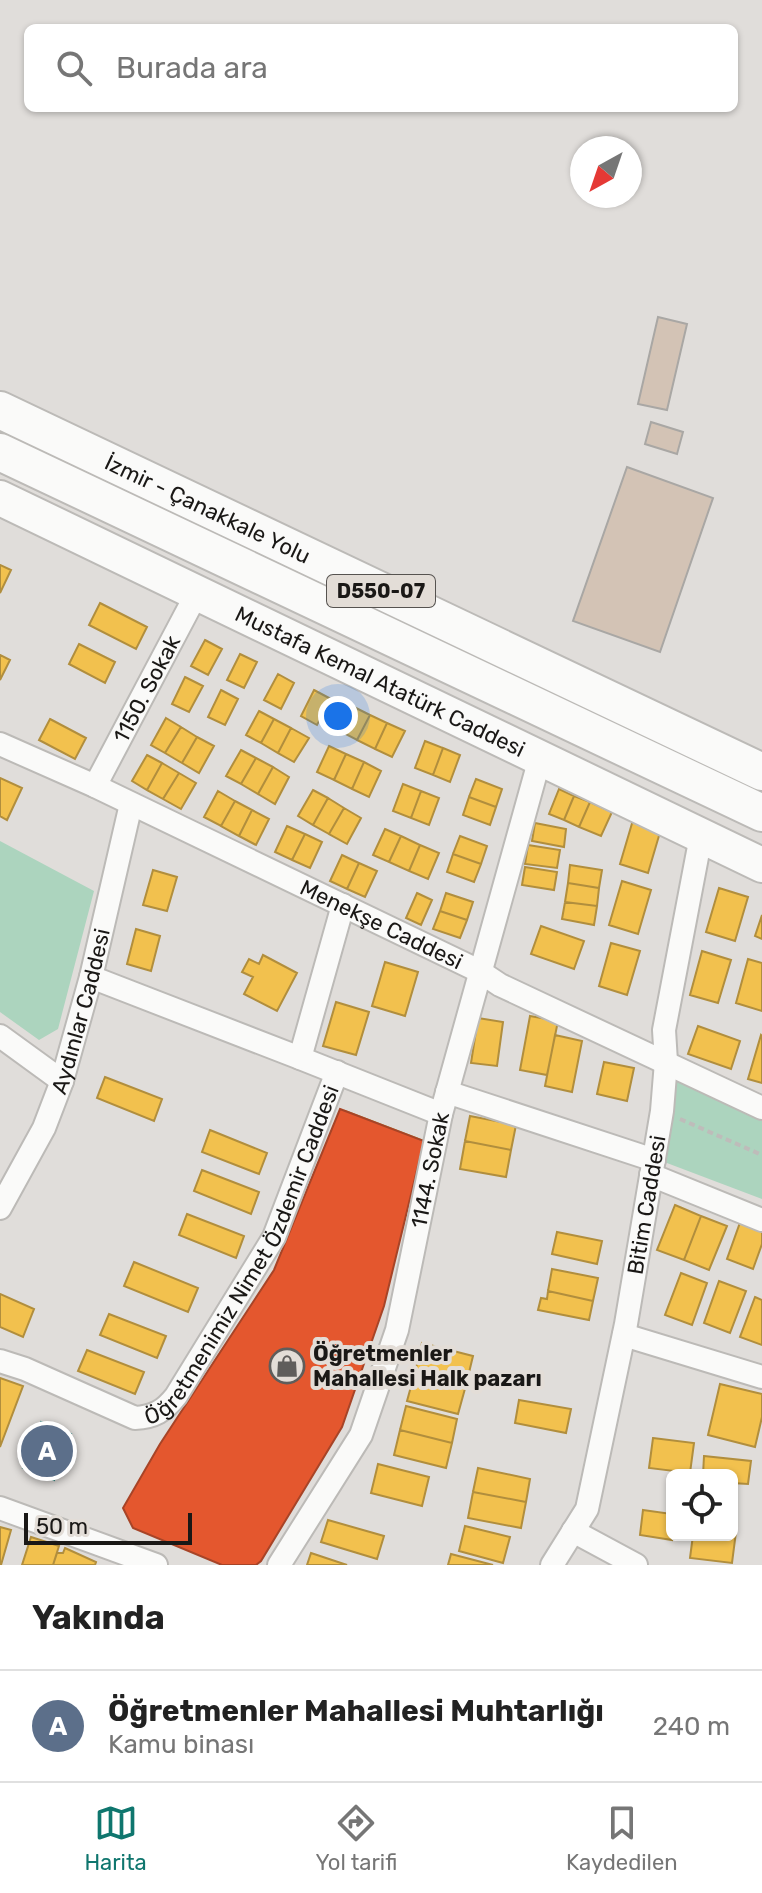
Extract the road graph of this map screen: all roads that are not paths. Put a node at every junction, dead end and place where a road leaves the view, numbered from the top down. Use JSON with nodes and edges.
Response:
{"nodes":[{"id":1,"x":0,"y":410,"type":"edge"},
{"id":2,"x":0,"y":452,"type":"edge"},
{"id":3,"x":0,"y":498,"type":"edge"},
{"id":4,"x":197,"y":593,"type":"junction"},
{"id":5,"x":0,"y":744,"type":"edge"},
{"id":6,"x":540,"y":758,"type":"junction"},
{"id":7,"x":762,"y":772,"type":"edge"},
{"id":8,"x":95,"y":786,"type":"junction"},
{"id":9,"x":131,"y":804,"type":"junction"},
{"id":10,"x":762,"y":813,"type":"edge"},
{"id":11,"x":701,"y":836,"type":"junction"},
{"id":12,"x":762,"y":865,"type":"edge"},
{"id":13,"x":343,"y":905,"type":"junction"},
{"id":14,"x":479,"y":971,"type":"junction"},
{"id":15,"x":91,"y":977,"type":"junction"},
{"id":16,"x":0,"y":1036,"type":"edge"},
{"id":17,"x":300,"y":1058,"type":"junction"},
{"id":18,"x":666,"y":1062,"type":"junction"},
{"id":19,"x":337,"y":1072,"type":"junction"},
{"id":20,"x":62,"y":1081,"type":"junction"},
{"id":21,"x":444,"y":1103,"type":"junction"},
{"id":22,"x":762,"y":1108,"type":"edge"},
{"id":23,"x":653,"y":1167,"type":"junction"},
{"id":24,"x":0,"y":1208,"type":"edge"},
{"id":25,"x":762,"y":1220,"type":"edge"},
{"id":26,"x":624,"y":1335,"type":"junction"},
{"id":27,"x":0,"y":1361,"type":"edge"},
{"id":28,"x":762,"y":1377,"type":"edge"},
{"id":29,"x":0,"y":1508,"type":"edge"},
{"id":30,"x":573,"y":1531,"type":"junction"},
{"id":31,"x":156,"y":1565,"type":"edge"},
{"id":32,"x":279,"y":1565,"type":"edge"},
{"id":33,"x":552,"y":1565,"type":"edge"},
{"id":34,"x":636,"y":1565,"type":"edge"}],
"edges":[{"from":1,"to":7,"type":"highway","name":"İzmir - Çanakkale Yolu","number":"D550-07"},
{"from":2,"to":10,"type":"highway","name":"İzmir - Çanakkale Yolu","number":"D550-07"},
{"from":3,"to":4,"type":"main road","name":"Mustafa Kemal Atatürk Caddesi"},
{"from":4,"to":6,"type":"main road","name":"Mustafa Kemal Atatürk Caddesi"},
{"from":4,"to":8,"type":"street","name":"1150. Sokak"},
{"from":5,"to":8,"type":"street","name":"Menekşe Caddesi"},
{"from":6,"to":11,"type":"main road","name":"Mustafa Kemal Atatürk Caddesi"},
{"from":6,"to":14,"type":"street","name":"1144. Sokak"},
{"from":8,"to":9,"type":"street","name":"Menekşe Caddesi"},
{"from":9,"to":13,"type":"street","name":"Menekşe Caddesi"},
{"from":9,"to":15,"type":"street","name":"Aydınlar Caddesi"},
{"from":11,"to":12,"type":"main road","name":"Mustafa Kemal Atatürk Caddesi"},
{"from":11,"to":18,"type":"street","name":"Bitim Caddesi"},
{"from":13,"to":14,"type":"street","name":"Menekşe Caddesi"},
{"from":13,"to":17,"type":"street"},
{"from":14,"to":18,"type":"street","name":"Menekşe Caddesi"},
{"from":14,"to":21,"type":"street","name":"1144. Sokak"},
{"from":15,"to":17,"type":"street"},
{"from":15,"to":20,"type":"street","name":"Aydınlar Caddesi"},
{"from":16,"to":20,"type":"street"},
{"from":17,"to":19,"type":"street"},
{"from":18,"to":22,"type":"street","name":"Menekşe Caddesi"},
{"from":18,"to":23,"type":"street","name":"Bitim Caddesi"},
{"from":19,"to":21,"type":"street"},
{"from":19,"to":27,"type":"street","name":"Öğretmenimiz Nimet Özdemir Caddesi"},
{"from":20,"to":24,"type":"street","name":"Aydınlar Caddesi"},
{"from":21,"to":23,"type":"street"},
{"from":21,"to":32,"type":"street","name":"1144. Sokak"},
{"from":23,"to":25,"type":"street"},
{"from":23,"to":26,"type":"street","name":"Bitim Caddesi"},
{"from":26,"to":28,"type":"street"},
{"from":26,"to":30,"type":"street","name":"Bitim Caddesi"},
{"from":29,"to":31,"type":"street"},
{"from":30,"to":33,"type":"street","name":"Bitim Caddesi"},
{"from":30,"to":34,"type":"street"}]}
